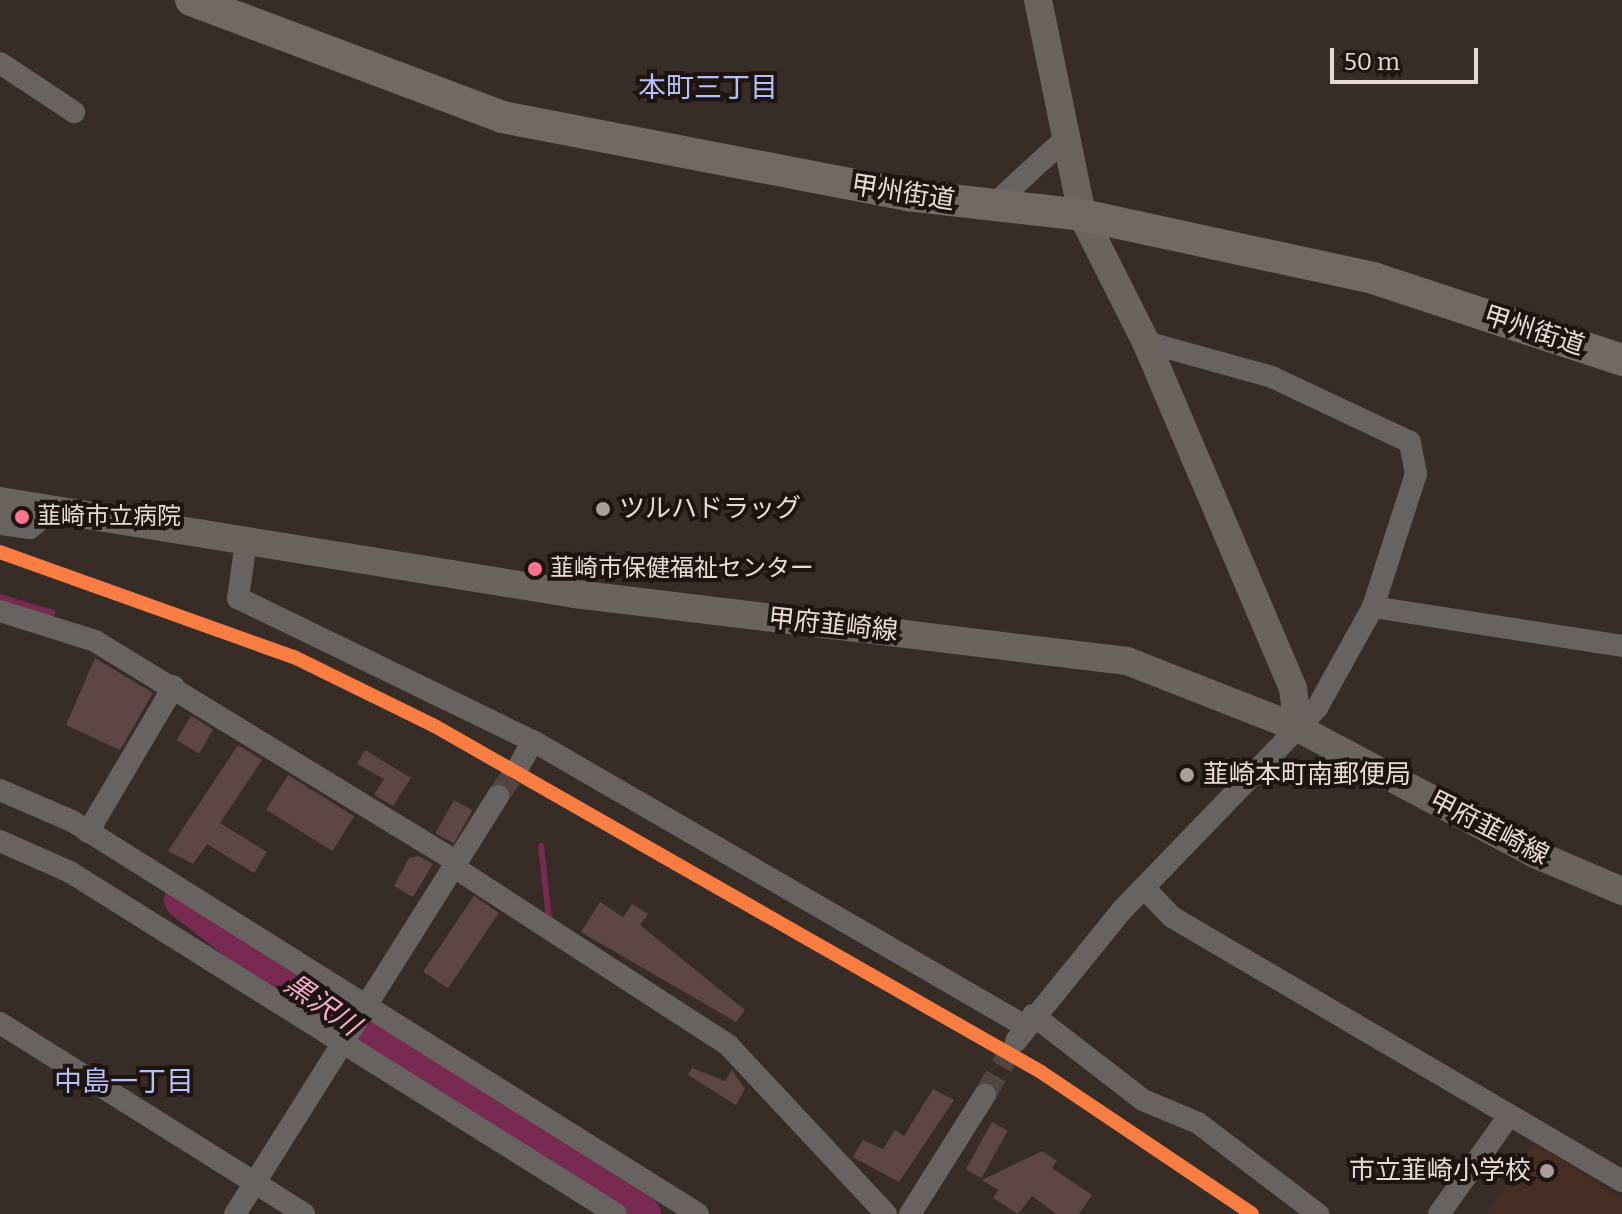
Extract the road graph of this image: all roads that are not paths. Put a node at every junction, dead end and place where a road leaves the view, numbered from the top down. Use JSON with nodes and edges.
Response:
{"nodes":[{"id":1,"x":191,"y":0,"type":"edge"},
{"id":2,"x":1038,"y":0,"type":"edge"},
{"id":3,"x":0,"y":63,"type":"edge"},
{"id":4,"x":74,"y":112,"type":"dead end"},
{"id":5,"x":1065,"y":139,"type":"junction"},
{"id":6,"x":991,"y":207,"type":"junction"},
{"id":7,"x":1082,"y":215,"type":"junction"},
{"id":8,"x":1146,"y":342,"type":"junction"},
{"id":9,"x":1622,"y":360,"type":"edge"},
{"id":10,"x":0,"y":501,"type":"edge"},
{"id":11,"x":55,"y":508,"type":"junction"},
{"id":12,"x":0,"y":524,"type":"edge"},
{"id":13,"x":246,"y":542,"type":"junction"},
{"id":14,"x":1373,"y":607,"type":"junction"},
{"id":15,"x":0,"y":611,"type":"edge"},
{"id":16,"x":1622,"y":646,"type":"edge"},
{"id":17,"x":174,"y":686,"type":"junction"},
{"id":18,"x":1298,"y":728,"type":"junction"},
{"id":19,"x":533,"y":741,"type":"junction"},
{"id":20,"x":520,"y":764,"type":"tunnel mouth"},
{"id":21,"x":0,"y":790,"type":"edge"},
{"id":22,"x":498,"y":796,"type":"tunnel mouth"},
{"id":23,"x":88,"y":832,"type":"junction"},
{"id":24,"x":0,"y":841,"type":"edge"},
{"id":25,"x":455,"y":864,"type":"junction"},
{"id":26,"x":1145,"y":889,"type":"junction"},
{"id":27,"x":1622,"y":891,"type":"edge"},
{"id":28,"x":367,"y":1004,"type":"junction"},
{"id":29,"x":0,"y":1023,"type":"edge"},
{"id":30,"x":1025,"y":1027,"type":"junction"},
{"id":31,"x":342,"y":1043,"type":"junction"},
{"id":32,"x":985,"y":1095,"type":"tunnel mouth"},
{"id":33,"x":1509,"y":1116,"type":"junction"},
{"id":34,"x":1622,"y":1181,"type":"edge"},
{"id":35,"x":254,"y":1183,"type":"junction"},
{"id":36,"x":696,"y":1213,"type":"edge"},
{"id":37,"x":235,"y":1214,"type":"edge"},
{"id":38,"x":304,"y":1214,"type":"edge"},
{"id":39,"x":616,"y":1214,"type":"edge"},
{"id":40,"x":886,"y":1214,"type":"edge"},
{"id":41,"x":910,"y":1214,"type":"edge"},
{"id":42,"x":1318,"y":1214,"type":"edge"},
{"id":43,"x":1439,"y":1214,"type":"edge"}],
"edges":[{"from":1,"to":6,"type":"highway","name":"甲州街道"},
{"from":2,"to":5,"type":"main road"},
{"from":3,"to":4,"type":"street"},
{"from":5,"to":6,"type":"street"},
{"from":5,"to":7,"type":"main road"},
{"from":6,"to":7,"type":"highway","name":"甲州街道"},
{"from":7,"to":8,"type":"main road"},
{"from":7,"to":9,"type":"highway","name":"甲州街道"},
{"from":8,"to":14,"type":"street"},
{"from":8,"to":18,"type":"main road"},
{"from":10,"to":11,"type":"main road","name":"甲府韮崎線"},
{"from":11,"to":12,"type":"street"},
{"from":11,"to":13,"type":"main road","name":"甲府韮崎線"},
{"from":13,"to":18,"type":"main road","name":"甲府韮崎線"},
{"from":13,"to":19,"type":"street"},
{"from":14,"to":16,"type":"street"},
{"from":14,"to":18,"type":"street"},
{"from":15,"to":17,"type":"street"},
{"from":17,"to":23,"type":"street"},
{"from":17,"to":25,"type":"street"},
{"from":18,"to":26,"type":"street"},
{"from":18,"to":27,"type":"main road","name":"甲府韮崎線"},
{"from":19,"to":20,"type":"street"},
{"from":19,"to":30,"type":"street"},
{"from":21,"to":23,"type":"street"},
{"from":22,"to":25,"type":"street"},
{"from":23,"to":28,"type":"street"},
{"from":24,"to":31,"type":"street"},
{"from":25,"to":28,"type":"street"},
{"from":25,"to":40,"type":"street"},
{"from":26,"to":30,"type":"street"},
{"from":26,"to":33,"type":"street"},
{"from":28,"to":31,"type":"street"},
{"from":28,"to":36,"type":"street"},
{"from":29,"to":35,"type":"street"},
{"from":30,"to":42,"type":"street"},
{"from":31,"to":35,"type":"street"},
{"from":31,"to":39,"type":"street"},
{"from":32,"to":41,"type":"street"},
{"from":33,"to":34,"type":"street"},
{"from":33,"to":43,"type":"street"},
{"from":35,"to":37,"type":"street"},
{"from":35,"to":38,"type":"street"}]}
